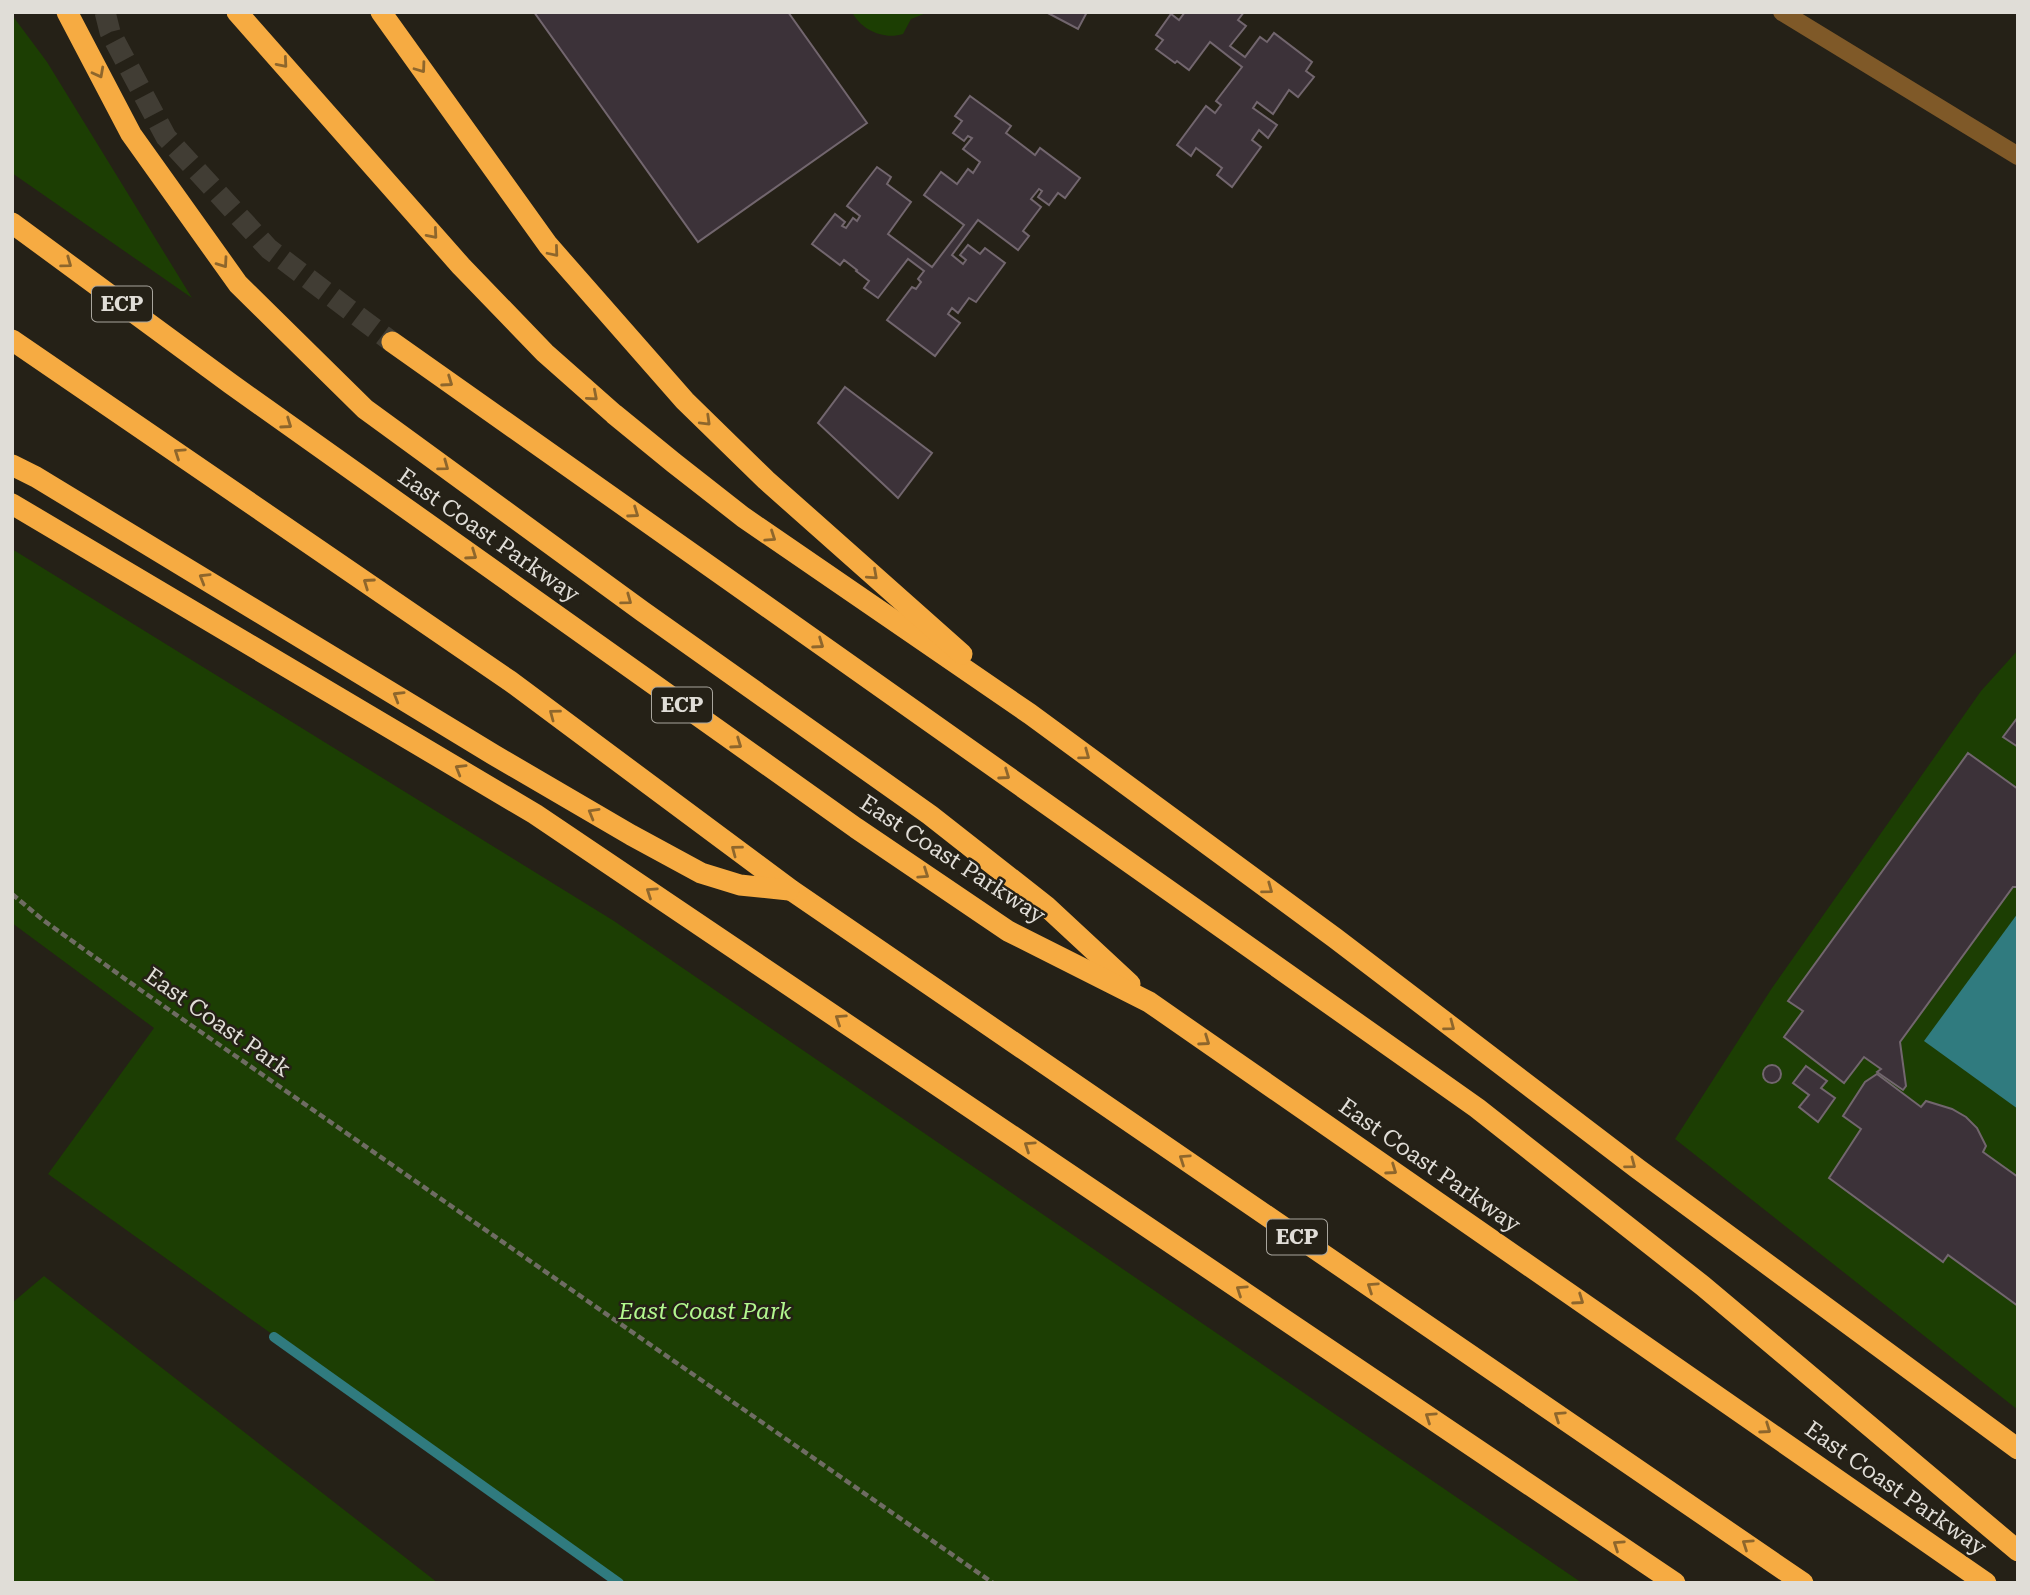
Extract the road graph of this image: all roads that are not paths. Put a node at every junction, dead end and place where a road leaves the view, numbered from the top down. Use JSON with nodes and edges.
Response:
{"nodes":[{"id":1,"x":67,"y":12,"type":"edge"},
{"id":2,"x":237,"y":12,"type":"edge"},
{"id":3,"x":381,"y":12,"type":"edge"},
{"id":4,"x":1782,"y":12,"type":"edge"},
{"id":5,"x":2018,"y":156,"type":"edge"},
{"id":6,"x":12,"y":223,"type":"edge"},
{"id":7,"x":12,"y":340,"type":"edge"},
{"id":8,"x":392,"y":342,"type":"tunnel mouth"},
{"id":9,"x":12,"y":465,"type":"edge"},
{"id":10,"x":12,"y":504,"type":"edge"},
{"id":11,"x":1030,"y":714,"type":"junction"},
{"id":12,"x":791,"y":890,"type":"junction"},
{"id":13,"x":1149,"y":1002,"type":"junction"},
{"id":14,"x":2018,"y":1449,"type":"edge"},
{"id":15,"x":2018,"y":1551,"type":"edge"},
{"id":16,"x":1675,"y":1583,"type":"edge"},
{"id":17,"x":1804,"y":1583,"type":"edge"},
{"id":18,"x":1986,"y":1583,"type":"edge"}],
"edges":[{"from":1,"to":13,"type":"highway","one_way":true},
{"from":2,"to":11,"type":"highway","one_way":true},
{"from":3,"to":11,"type":"highway","one_way":true},
{"from":4,"to":5,"type":"street"},
{"from":6,"to":13,"type":"highway","name":"East Coast Parkway","number":"ECP","one_way":true},
{"from":12,"to":7,"type":"highway","number":"ECP","one_way":true},
{"from":8,"to":15,"type":"highway","one_way":true},
{"from":12,"to":9,"type":"highway","one_way":true},
{"from":16,"to":10,"type":"highway","one_way":true},
{"from":11,"to":14,"type":"highway","one_way":true},
{"from":17,"to":12,"type":"highway","number":"ECP","one_way":true},
{"from":13,"to":18,"type":"highway","name":"East Coast Parkway","number":"ECP","one_way":true}]}
